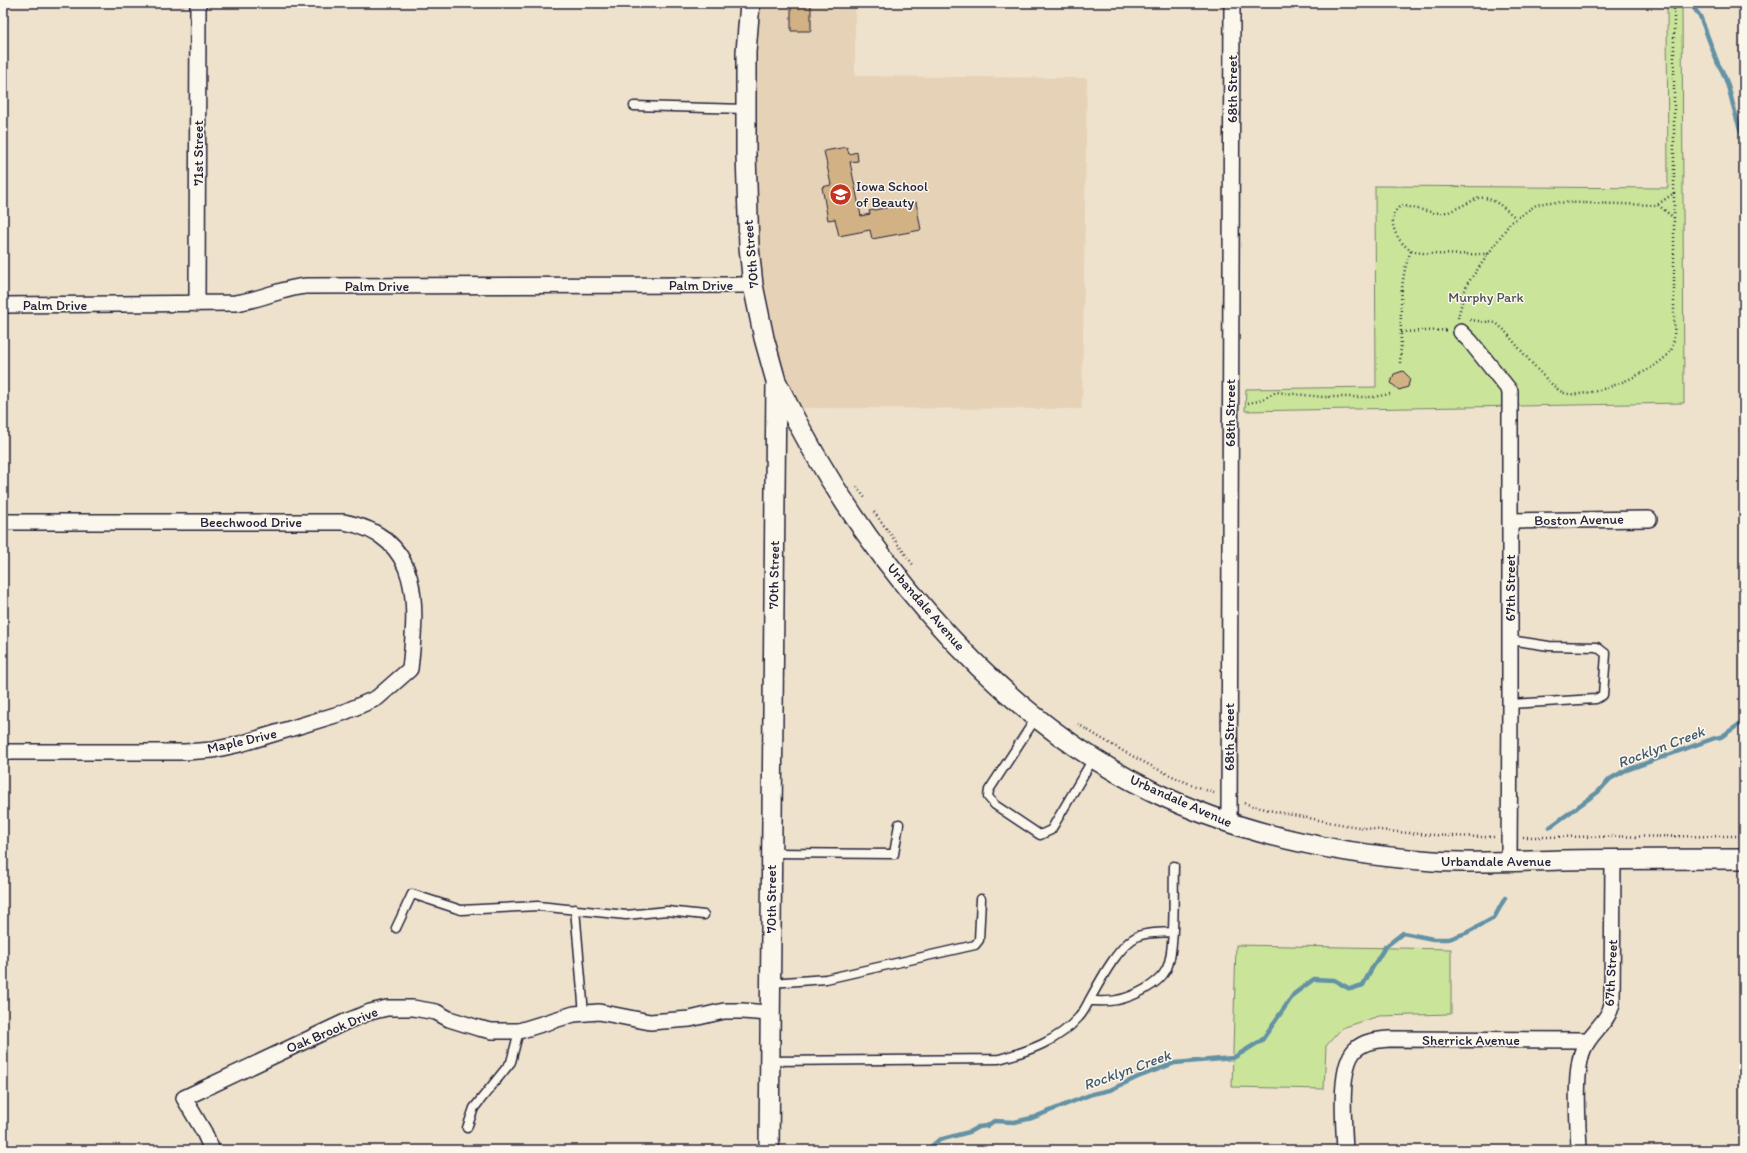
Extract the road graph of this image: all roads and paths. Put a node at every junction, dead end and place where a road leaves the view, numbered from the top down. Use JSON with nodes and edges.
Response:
{"nodes":[{"id":1,"x":198,"y":3,"type":"edge"},
{"id":2,"x":750,"y":3,"type":"edge"},
{"id":3,"x":1232,"y":3,"type":"edge"},
{"id":4,"x":1674,"y":3,"type":"edge"},
{"id":5,"x":634,"y":106,"type":"dead end"},
{"id":6,"x":746,"y":109,"type":"junction"},
{"id":7,"x":1674,"y":193,"type":"junction"},
{"id":8,"x":1657,"y":205,"type":"junction"},
{"id":9,"x":1516,"y":218,"type":"junction"},
{"id":10,"x":1674,"y":218,"type":"junction"},
{"id":11,"x":1412,"y":251,"type":"junction"},
{"id":12,"x":1488,"y":254,"type":"junction"},
{"id":13,"x":753,"y":285,"type":"junction"},
{"id":14,"x":197,"y":304,"type":"junction"},
{"id":15,"x":3,"y":305,"type":"edge"},
{"id":16,"x":1457,"y":327,"type":"junction"},
{"id":17,"x":1401,"y":332,"type":"junction"},
{"id":18,"x":1400,"y":363,"type":"dead end"},
{"id":19,"x":776,"y":381,"type":"junction"},
{"id":20,"x":1390,"y":394,"type":"dead end"},
{"id":21,"x":1248,"y":402,"type":"dead end"},
{"id":22,"x":856,"y":486,"type":"dead end"},
{"id":23,"x":865,"y":498,"type":"dead end"},
{"id":24,"x":874,"y":511,"type":"dead end"},
{"id":25,"x":1649,"y":519,"type":"dead end"},
{"id":26,"x":1510,"y":521,"type":"junction"},
{"id":27,"x":3,"y":522,"type":"edge"},
{"id":28,"x":915,"y":567,"type":"dead end"},
{"id":29,"x":414,"y":639,"type":"joint"},
{"id":30,"x":1510,"y":640,"type":"junction"},
{"id":31,"x":1510,"y":704,"type":"junction"},
{"id":32,"x":1036,"y":718,"type":"junction"},
{"id":33,"x":1076,"y":724,"type":"dead end"},
{"id":34,"x":3,"y":752,"type":"edge"},
{"id":35,"x":1093,"y":759,"type":"junction"},
{"id":36,"x":1212,"y":792,"type":"dead end"},
{"id":37,"x":1238,"y":800,"type":"dead end"},
{"id":38,"x":1229,"y":823,"type":"junction"},
{"id":39,"x":899,"y":824,"type":"dead end"},
{"id":40,"x":1744,"y":836,"type":"edge"},
{"id":41,"x":1498,"y":837,"type":"dead end"},
{"id":42,"x":1517,"y":837,"type":"dead end"},
{"id":43,"x":771,"y":852,"type":"junction"},
{"id":44,"x":1613,"y":859,"type":"junction"},
{"id":45,"x":1744,"y":859,"type":"edge"},
{"id":46,"x":1509,"y":861,"type":"junction"},
{"id":47,"x":1174,"y":866,"type":"dead end"},
{"id":48,"x":981,"y":899,"type":"dead end"},
{"id":49,"x":575,"y":909,"type":"junction"},
{"id":50,"x":704,"y":915,"type":"dead end"},
{"id":51,"x":396,"y":928,"type":"dead end"},
{"id":52,"x":1172,"y":932,"type":"junction"},
{"id":53,"x":771,"y":983,"type":"junction"},
{"id":54,"x":1089,"y":1001,"type":"junction"},
{"id":55,"x":770,"y":1013,"type":"junction"},
{"id":56,"x":584,"y":1014,"type":"junction"},
{"id":57,"x":519,"y":1031,"type":"junction"},
{"id":58,"x":1588,"y":1040,"type":"junction"},
{"id":59,"x":769,"y":1061,"type":"junction"},
{"id":60,"x":467,"y":1128,"type":"dead end"},
{"id":61,"x":212,"y":1150,"type":"edge"},
{"id":62,"x":768,"y":1150,"type":"edge"},
{"id":63,"x":1344,"y":1150,"type":"edge"},
{"id":64,"x":1578,"y":1150,"type":"edge"}],
"edges":[{"from":1,"to":14,"type":"street","name":"71st Street"},
{"from":2,"to":6,"type":"street","name":"70th Street"},
{"from":3,"to":38,"type":"street","name":"68th Street"},
{"from":4,"to":7,"type":"path"},
{"from":5,"to":6,"type":"lane"},
{"from":6,"to":13,"type":"street","name":"70th Street"},
{"from":7,"to":8,"type":"path"},
{"from":7,"to":10,"type":"path"},
{"from":8,"to":9,"type":"path"},
{"from":8,"to":10,"type":"path"},
{"from":9,"to":11,"type":"path"},
{"from":9,"to":12,"type":"path"},
{"from":10,"to":16,"type":"path"},
{"from":11,"to":12,"type":"path"},
{"from":11,"to":17,"type":"path"},
{"from":12,"to":16,"type":"path"},
{"from":13,"to":14,"type":"street","name":"Palm Drive"},
{"from":13,"to":19,"type":"street","name":"70th Street"},
{"from":14,"to":15,"type":"street","name":"Palm Drive"},
{"from":16,"to":17,"type":"path"},
{"from":16,"to":26,"type":"street","name":"67th Street"},
{"from":17,"to":18,"type":"path"},
{"from":19,"to":32,"type":"street","name":"Urbandale Avenue"},
{"from":19,"to":43,"type":"street","name":"70th Street"},
{"from":20,"to":21,"type":"path"},
{"from":22,"to":23,"type":"path"},
{"from":24,"to":28,"type":"path"},
{"from":25,"to":26,"type":"street","name":"Boston Avenue"},
{"from":26,"to":30,"type":"street","name":"67th Street"},
{"from":27,"to":29,"type":"street","name":"Beechwood Drive"},
{"from":29,"to":34,"type":"street","name":"Maple Drive"},
{"from":30,"to":31,"type":"street","name":"67th Street"},
{"from":30,"to":31,"type":"lane"},
{"from":31,"to":46,"type":"street","name":"67th Street"},
{"from":32,"to":35,"type":"street","name":"Urbandale Avenue"},
{"from":32,"to":35,"type":"lane"},
{"from":33,"to":36,"type":"path"},
{"from":35,"to":38,"type":"street","name":"Urbandale Avenue"},
{"from":37,"to":41,"type":"path"},
{"from":38,"to":46,"type":"street","name":"Urbandale Avenue"},
{"from":39,"to":43,"type":"lane"},
{"from":40,"to":42,"type":"path"},
{"from":43,"to":53,"type":"street","name":"70th Street"},
{"from":44,"to":45,"type":"street","name":"Urbandale Avenue"},
{"from":44,"to":46,"type":"street","name":"Urbandale Avenue"},
{"from":44,"to":58,"type":"street","name":"67th Street"},
{"from":47,"to":52,"type":"lane"},
{"from":48,"to":53,"type":"lane"},
{"from":49,"to":50,"type":"lane"},
{"from":49,"to":51,"type":"lane"},
{"from":49,"to":56,"type":"lane"},
{"from":52,"to":54,"type":"lane"},
{"from":52,"to":54,"type":"lane"},
{"from":53,"to":55,"type":"street","name":"70th Street"},
{"from":54,"to":59,"type":"lane"},
{"from":55,"to":56,"type":"street","name":"Oak Brook Drive"},
{"from":55,"to":59,"type":"street","name":"70th Street"},
{"from":56,"to":57,"type":"street","name":"Oak Brook Drive"},
{"from":57,"to":60,"type":"lane"},
{"from":57,"to":61,"type":"street","name":"Oak Brook Drive"},
{"from":58,"to":63,"type":"street","name":"Sherrick Avenue"},
{"from":58,"to":64,"type":"street","name":"67th Street"},
{"from":59,"to":62,"type":"street","name":"70th Street"}]}
